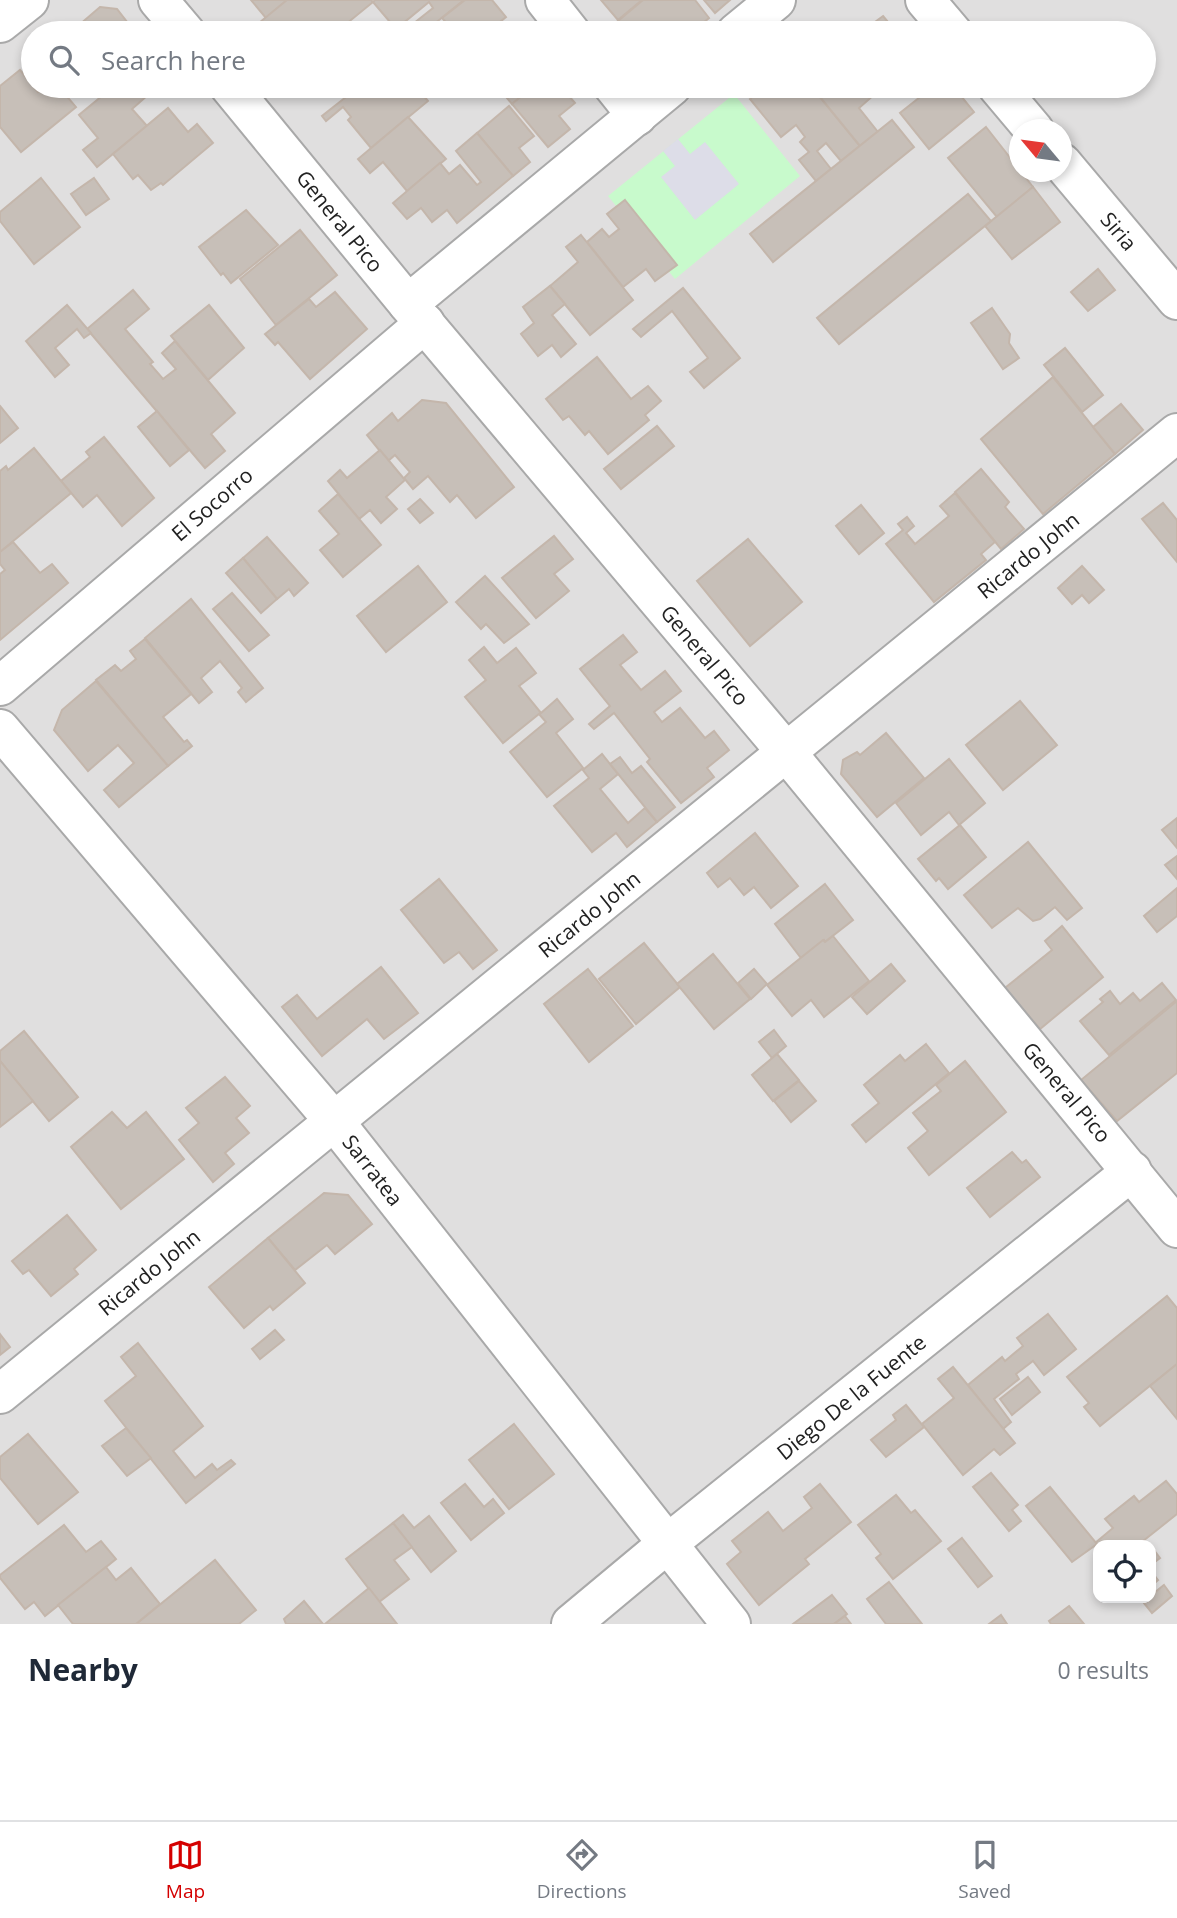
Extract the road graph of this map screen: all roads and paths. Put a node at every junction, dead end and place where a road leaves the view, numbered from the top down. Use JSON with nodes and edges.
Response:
{"nodes":[{"id":1,"x":29,"y":0,"type":"edge"},
{"id":2,"x":158,"y":0,"type":"edge"},
{"id":3,"x":545,"y":0,"type":"edge"},
{"id":4,"x":776,"y":0,"type":"edge"},
{"id":5,"x":925,"y":0,"type":"edge"},
{"id":6,"x":176,"y":21,"type":"edge"},
{"id":7,"x":562,"y":21,"type":"edge"},
{"id":8,"x":751,"y":21,"type":"edge"},
{"id":9,"x":943,"y":21,"type":"edge"},
{"id":10,"x":0,"y":23,"type":"edge"},
{"id":11,"x":239,"y":98,"type":"edge"},
{"id":12,"x":622,"y":98,"type":"edge"},
{"id":13,"x":658,"y":98,"type":"edge"},
{"id":14,"x":1007,"y":98,"type":"edge"},
{"id":15,"x":636,"y":116,"type":"junction"},
{"id":16,"x":1025,"y":119,"type":"edge"},
{"id":17,"x":1072,"y":175,"type":"edge"},
{"id":18,"x":1177,"y":300,"type":"edge"},
{"id":19,"x":416,"y":313,"type":"junction"},
{"id":20,"x":1177,"y":433,"type":"edge"},
{"id":21,"x":0,"y":686,"type":"edge"},
{"id":22,"x":0,"y":729,"type":"edge"},
{"id":23,"x":787,"y":753,"type":"junction"},
{"id":24,"x":334,"y":1121,"type":"junction"},
{"id":25,"x":1132,"y":1171,"type":"junction"},
{"id":26,"x":1177,"y":1228,"type":"edge"},
{"id":27,"x":0,"y":1394,"type":"edge"},
{"id":28,"x":667,"y":1544,"type":"junction"},
{"id":29,"x":571,"y":1624,"type":"edge"},
{"id":30,"x":731,"y":1624,"type":"edge"}],
"edges":[{"from":1,"to":10,"type":"street"},
{"from":2,"to":6,"type":"street"},
{"from":3,"to":7,"type":"street"},
{"from":4,"to":8,"type":"street"},
{"from":5,"to":9,"type":"street"},
{"from":11,"to":19,"type":"street","name":"General Pico"},
{"from":12,"to":15,"type":"street"},
{"from":13,"to":15,"type":"street","name":"El Socorro"},
{"from":14,"to":16,"type":"street"},
{"from":15,"to":19,"type":"street","name":"El Socorro"},
{"from":17,"to":18,"type":"street","name":"Siria"},
{"from":19,"to":21,"type":"street","name":"El Socorro"},
{"from":19,"to":23,"type":"street","name":"General Pico"},
{"from":20,"to":23,"type":"street","name":"Ricardo John"},
{"from":22,"to":24,"type":"street","name":"Sarratea"},
{"from":23,"to":24,"type":"street","name":"Ricardo John"},
{"from":23,"to":25,"type":"street","name":"General Pico"},
{"from":24,"to":27,"type":"street","name":"Ricardo John"},
{"from":24,"to":28,"type":"street","name":"Sarratea"},
{"from":25,"to":26,"type":"street","name":"General Pico"},
{"from":25,"to":28,"type":"street","name":"Diego De la Fuente"},
{"from":28,"to":29,"type":"street","name":"Diego De la Fuente"},
{"from":28,"to":30,"type":"street","name":"Sarratea"}]}
